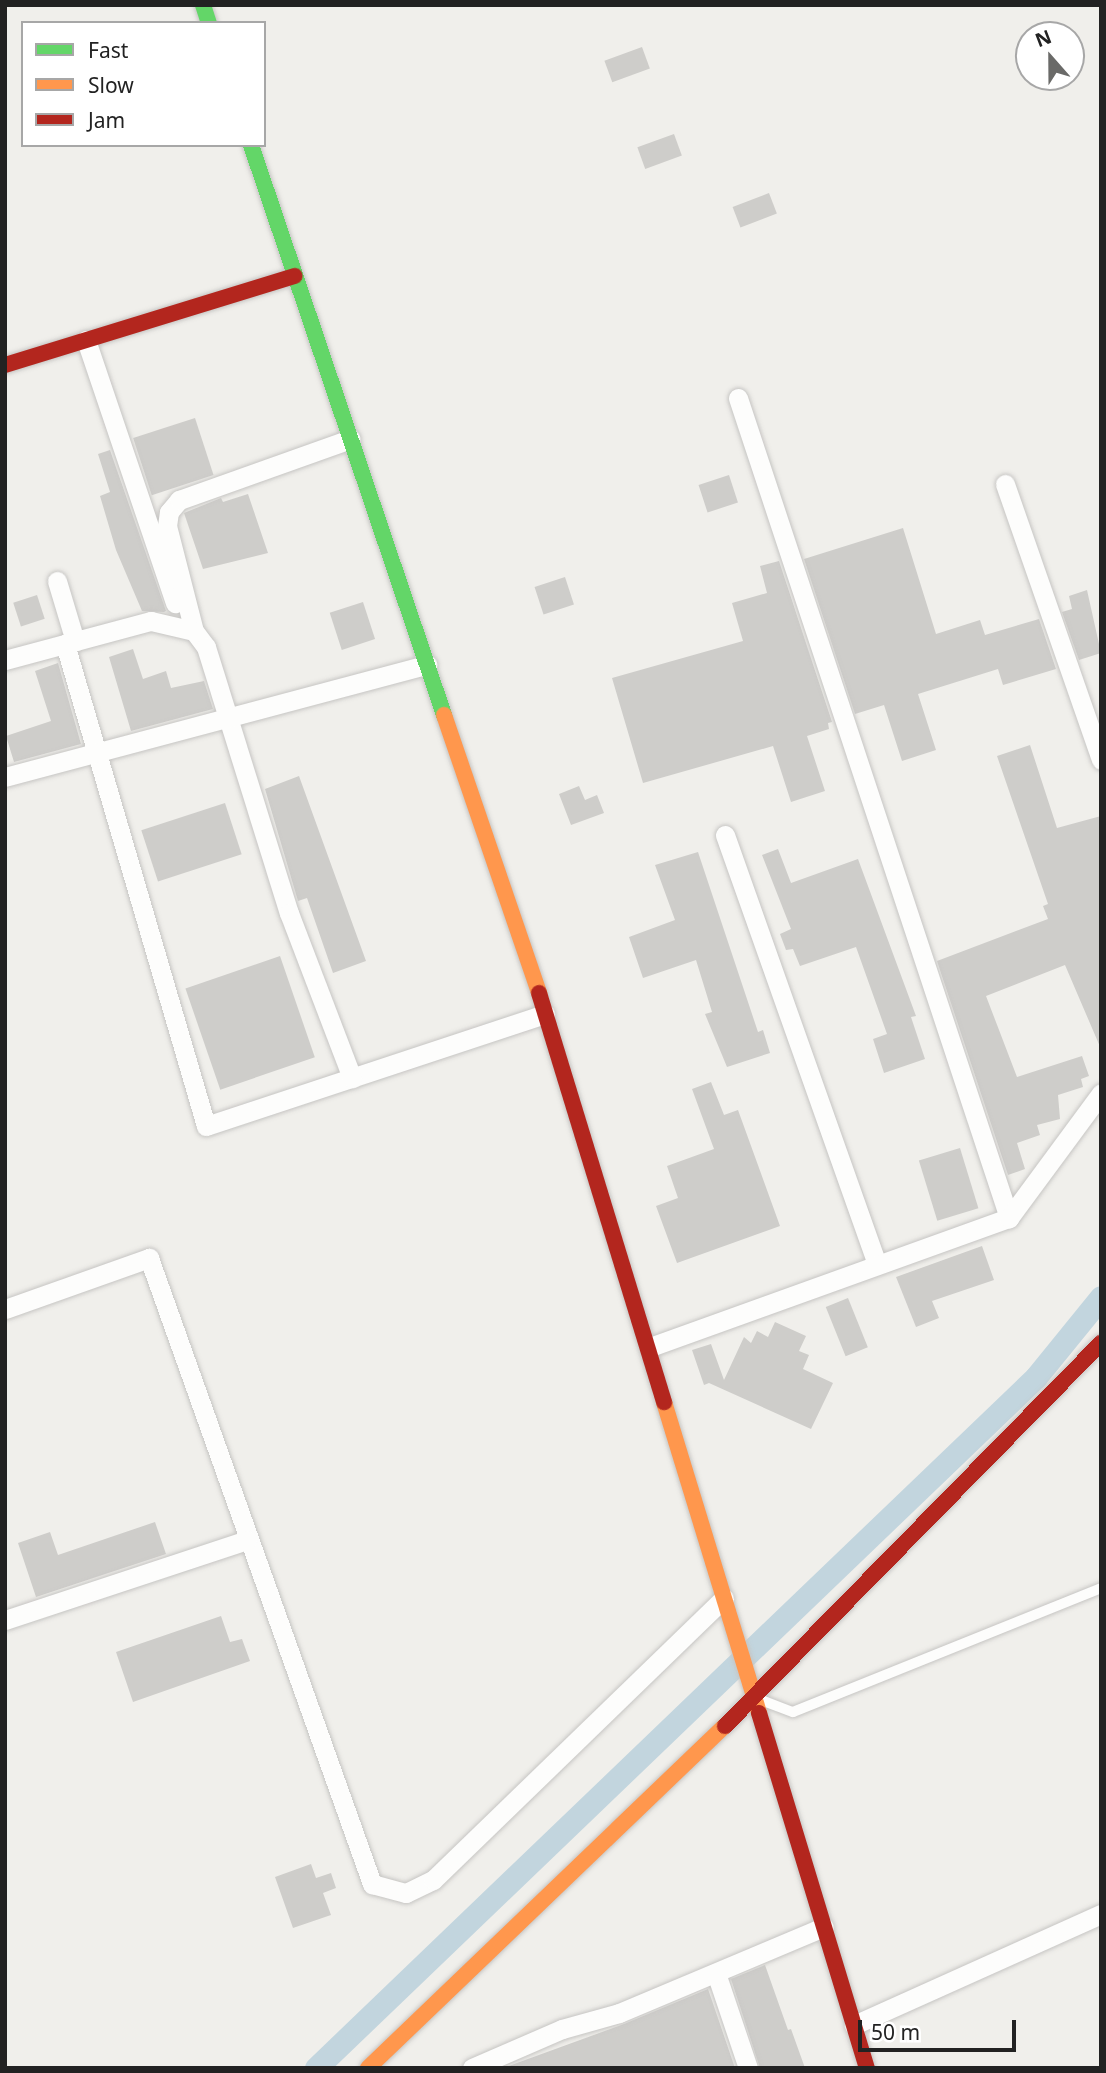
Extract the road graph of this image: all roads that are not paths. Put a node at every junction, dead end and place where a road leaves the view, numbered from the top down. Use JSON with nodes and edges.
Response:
{"nodes":[{"id":1,"x":252,"y":147,"type":"edge"},
{"id":2,"x":295,"y":276,"type":"junction"},
{"id":3,"x":86,"y":340,"type":"junction"},
{"id":4,"x":5,"y":365,"type":"edge"},
{"id":5,"x":738,"y":398,"type":"dead end"},
{"id":6,"x":350,"y":439,"type":"junction"},
{"id":7,"x":1005,"y":484,"type":"dead end"},
{"id":8,"x":57,"y":581,"type":"dead end"},
{"id":9,"x":189,"y":629,"type":"junction"},
{"id":10,"x":70,"y":642,"type":"junction"},
{"id":11,"x":5,"y":660,"type":"edge"},
{"id":12,"x":427,"y":665,"type":"junction"},
{"id":13,"x":228,"y":718,"type":"junction"},
{"id":14,"x":1094,"y":721,"type":"edge"},
{"id":15,"x":97,"y":753,"type":"junction"},
{"id":16,"x":1101,"y":760,"type":"edge"},
{"id":17,"x":5,"y":778,"type":"edge"},
{"id":18,"x":725,"y":835,"type":"dead end"},
{"id":19,"x":545,"y":1014,"type":"junction"},
{"id":20,"x":352,"y":1078,"type":"junction"},
{"id":21,"x":1101,"y":1093,"type":"edge"},
{"id":22,"x":1009,"y":1218,"type":"junction"},
{"id":23,"x":877,"y":1264,"type":"junction"},
{"id":24,"x":5,"y":1309,"type":"edge"},
{"id":25,"x":1101,"y":1343,"type":"edge"},
{"id":26,"x":650,"y":1347,"type":"junction"},
{"id":27,"x":247,"y":1540,"type":"junction"},
{"id":28,"x":1101,"y":1588,"type":"edge"},
{"id":29,"x":724,"y":1598,"type":"junction"},
{"id":30,"x":5,"y":1620,"type":"edge"},
{"id":31,"x":753,"y":1693,"type":"junction"},
{"id":32,"x":1101,"y":1914,"type":"edge"},
{"id":33,"x":824,"y":1927,"type":"junction"},
{"id":34,"x":716,"y":1973,"type":"junction"},
{"id":35,"x":854,"y":2025,"type":"junction"},
{"id":36,"x":369,"y":2068,"type":"edge"},
{"id":37,"x":472,"y":2068,"type":"edge"},
{"id":38,"x":748,"y":2068,"type":"edge"},
{"id":39,"x":867,"y":2068,"type":"edge"}],
"edges":[{"from":1,"to":2,"type":"street"},
{"from":2,"to":3,"type":"street"},
{"from":2,"to":6,"type":"street"},
{"from":3,"to":4,"type":"street"},
{"from":3,"to":9,"type":"street"},
{"from":5,"to":22,"type":"street"},
{"from":6,"to":9,"type":"street"},
{"from":6,"to":12,"type":"street"},
{"from":7,"to":14,"type":"street"},
{"from":8,"to":10,"type":"street"},
{"from":9,"to":10,"type":"street"},
{"from":9,"to":13,"type":"street"},
{"from":10,"to":11,"type":"street"},
{"from":10,"to":15,"type":"street"},
{"from":12,"to":13,"type":"street"},
{"from":12,"to":19,"type":"street"},
{"from":13,"to":15,"type":"street"},
{"from":13,"to":20,"type":"street"},
{"from":14,"to":16,"type":"street"},
{"from":15,"to":17,"type":"street"},
{"from":15,"to":20,"type":"street"},
{"from":18,"to":23,"type":"street"},
{"from":19,"to":20,"type":"street"},
{"from":19,"to":26,"type":"street"},
{"from":21,"to":22,"type":"street"},
{"from":22,"to":23,"type":"street"},
{"from":23,"to":26,"type":"street"},
{"from":24,"to":27,"type":"street"},
{"from":25,"to":31,"type":"street"},
{"from":26,"to":29,"type":"street"},
{"from":27,"to":29,"type":"street"},
{"from":27,"to":30,"type":"street"},
{"from":28,"to":31,"type":"lane"},
{"from":29,"to":31,"type":"street"},
{"from":31,"to":33,"type":"street"},
{"from":31,"to":36,"type":"street"},
{"from":32,"to":35,"type":"street"},
{"from":33,"to":34,"type":"street"},
{"from":33,"to":35,"type":"street"},
{"from":34,"to":37,"type":"street"},
{"from":34,"to":38,"type":"street"},
{"from":35,"to":39,"type":"street"}]}
